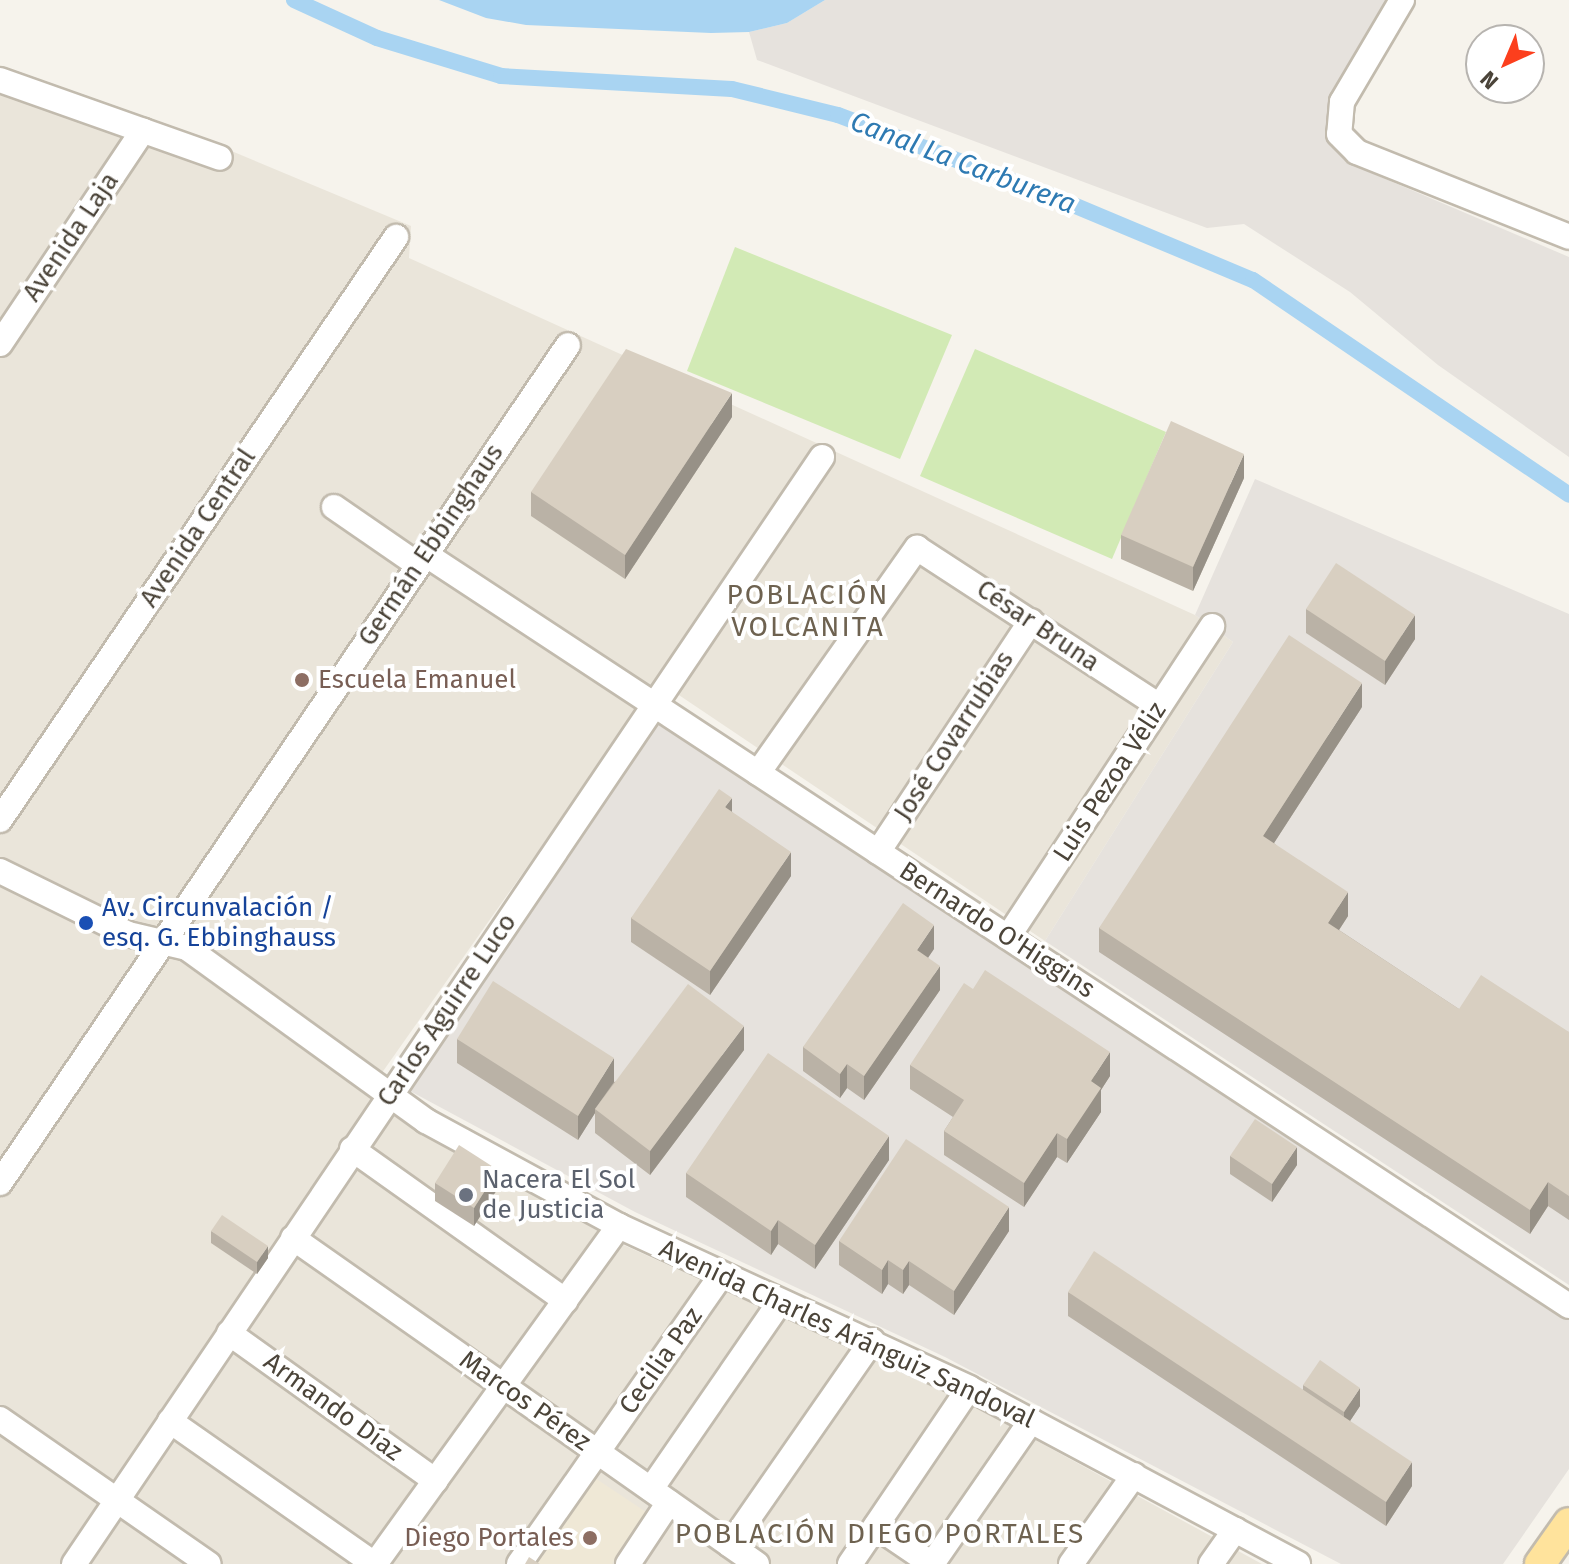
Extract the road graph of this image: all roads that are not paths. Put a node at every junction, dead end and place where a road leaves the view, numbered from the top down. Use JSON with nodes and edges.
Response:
{"nodes":[{"id":1,"x":1402,"y":0,"type":"edge"},
{"id":2,"x":1,"y":82,"type":"edge"},
{"id":3,"x":143,"y":130,"type":"junction"},
{"id":4,"x":220,"y":158,"type":"dead end"},
{"id":5,"x":396,"y":237,"type":"dead end"},
{"id":6,"x":1569,"y":237,"type":"edge"},
{"id":7,"x":0,"y":344,"type":"edge"},
{"id":8,"x":568,"y":345,"type":"dead end"},
{"id":9,"x":822,"y":457,"type":"dead end"},
{"id":10,"x":334,"y":507,"type":"dead end"},
{"id":11,"x":422,"y":560,"type":"junction"},
{"id":12,"x":1031,"y":621,"type":"junction"},
{"id":13,"x":1212,"y":626,"type":"dead end"},
{"id":14,"x":654,"y":705,"type":"junction"},
{"id":15,"x":1159,"y":706,"type":"junction"},
{"id":16,"x":758,"y":773,"type":"junction"},
{"id":17,"x":0,"y":820,"type":"edge"},
{"id":18,"x":878,"y":852,"type":"junction"},
{"id":19,"x":0,"y":871,"type":"edge"},
{"id":20,"x":1008,"y":937,"type":"junction"},
{"id":21,"x":161,"y":941,"type":"junction"},
{"id":22,"x":389,"y":1094,"type":"junction"},
{"id":23,"x":352,"y":1149,"type":"junction"},
{"id":24,"x":0,"y":1183,"type":"edge"},
{"id":25,"x":619,"y":1226,"type":"junction"},
{"id":26,"x":293,"y":1238,"type":"junction"},
{"id":27,"x":721,"y":1275,"type":"junction"},
{"id":28,"x":566,"y":1301,"type":"junction"},
{"id":29,"x":780,"y":1302,"type":"junction"},
{"id":30,"x":1569,"y":1306,"type":"edge"},
{"id":31,"x":229,"y":1333,"type":"junction"},
{"id":32,"x":872,"y":1341,"type":"junction"},
{"id":33,"x":504,"y":1386,"type":"junction"},
{"id":34,"x":969,"y":1388,"type":"junction"},
{"id":35,"x":0,"y":1419,"type":"edge"},
{"id":36,"x":170,"y":1421,"type":"junction"},
{"id":37,"x":1031,"y":1421,"type":"junction"},
{"id":38,"x":598,"y":1452,"type":"junction"},
{"id":39,"x":1134,"y":1475,"type":"junction"},
{"id":40,"x":436,"y":1481,"type":"junction"},
{"id":41,"x":660,"y":1496,"type":"junction"},
{"id":42,"x":117,"y":1500,"type":"junction"},
{"id":43,"x":1569,"y":1523,"type":"edge"},
{"id":44,"x":876,"y":1526,"type":"junction"},
{"id":45,"x":1235,"y":1530,"type":"junction"},
{"id":46,"x":730,"y":1545,"type":"junction"},
{"id":47,"x":74,"y":1564,"type":"edge"},
{"id":48,"x":209,"y":1564,"type":"edge"},
{"id":49,"x":375,"y":1564,"type":"edge"},
{"id":50,"x":519,"y":1564,"type":"edge"},
{"id":51,"x":628,"y":1564,"type":"edge"},
{"id":52,"x":757,"y":1564,"type":"edge"},
{"id":53,"x":850,"y":1564,"type":"edge"},
{"id":54,"x":932,"y":1564,"type":"edge"},
{"id":55,"x":1071,"y":1564,"type":"edge"},
{"id":56,"x":1211,"y":1564,"type":"edge"},
{"id":57,"x":1298,"y":1564,"type":"edge"},
{"id":58,"x":1540,"y":1564,"type":"edge"}],
"edges":[{"from":1,"to":6,"type":"street"},
{"from":2,"to":3,"type":"street"},
{"from":3,"to":4,"type":"street"},
{"from":3,"to":7,"type":"street","name":"Avenida Laja"},
{"from":5,"to":17,"type":"street","name":"Avenida Central"},
{"from":8,"to":11,"type":"street","name":"Germán Ebbinghaus"},
{"from":9,"to":14,"type":"street","name":"Carlos Aguirre Luco"},
{"from":10,"to":11,"type":"street","name":"Bernardo O'Higgins"},
{"from":11,"to":14,"type":"street","name":"Bernardo O'Higgins"},
{"from":11,"to":21,"type":"street","name":"Germán Ebbinghaus"},
{"from":12,"to":15,"type":"street","name":"César Bruna"},
{"from":12,"to":16,"type":"street","name":"César Bruna"},
{"from":12,"to":18,"type":"street","name":"José Covarrubias"},
{"from":13,"to":15,"type":"street","name":"Luis Pezoa Véliz"},
{"from":14,"to":16,"type":"street","name":"Bernardo O'Higgins"},
{"from":14,"to":22,"type":"street","name":"Carlos Aguirre Luco"},
{"from":15,"to":20,"type":"street","name":"Luis Pezoa Véliz"},
{"from":16,"to":18,"type":"street","name":"Bernardo O'Higgins"},
{"from":18,"to":20,"type":"street","name":"Bernardo O'Higgins"},
{"from":19,"to":21,"type":"street","name":"Avenida Charles Aránguiz Sandoval"},
{"from":20,"to":30,"type":"street","name":"Bernardo O'Higgins"},
{"from":21,"to":22,"type":"street","name":"Avenida Charles Aránguiz Sandoval"},
{"from":21,"to":24,"type":"street","name":"Germán Ebbinghaus"},
{"from":22,"to":23,"type":"street","name":"Carlos Aguirre Luco"},
{"from":22,"to":25,"type":"street","name":"Avenida Charles Aránguiz Sandoval"},
{"from":23,"to":26,"type":"street","name":"Carlos Aguirre Luco"},
{"from":23,"to":28,"type":"street"},
{"from":25,"to":27,"type":"street","name":"Avenida Charles Aránguiz Sandoval"},
{"from":25,"to":28,"type":"street"},
{"from":26,"to":31,"type":"street","name":"Carlos Aguirre Luco"},
{"from":26,"to":33,"type":"street","name":"Marcos Pérez"},
{"from":27,"to":29,"type":"street","name":"Avenida Charles Aránguiz Sandoval"},
{"from":27,"to":38,"type":"street","name":"Cecilia Paz"},
{"from":28,"to":33,"type":"street"},
{"from":29,"to":32,"type":"street","name":"Avenida Charles Aránguiz Sandoval"},
{"from":29,"to":41,"type":"street"},
{"from":31,"to":36,"type":"street","name":"Carlos Aguirre Luco"},
{"from":31,"to":40,"type":"street","name":"Armando Díaz"},
{"from":32,"to":34,"type":"street","name":"Avenida Charles Aránguiz Sandoval"},
{"from":32,"to":46,"type":"street"},
{"from":33,"to":38,"type":"street","name":"Marcos Pérez"},
{"from":33,"to":40,"type":"street"},
{"from":34,"to":37,"type":"street","name":"Avenida Charles Aránguiz Sandoval"},
{"from":34,"to":44,"type":"street"},
{"from":35,"to":42,"type":"street"},
{"from":36,"to":42,"type":"street","name":"Carlos Aguirre Luco"},
{"from":36,"to":49,"type":"street"},
{"from":37,"to":39,"type":"street","name":"Avenida Charles Aránguiz Sandoval"},
{"from":37,"to":54,"type":"street"},
{"from":38,"to":41,"type":"street","name":"Marcos Pérez"},
{"from":38,"to":50,"type":"street","name":"Cecilia Paz"},
{"from":39,"to":45,"type":"street","name":"Avenida Charles Aránguiz Sandoval"},
{"from":39,"to":55,"type":"street"},
{"from":40,"to":49,"type":"street"},
{"from":41,"to":46,"type":"street","name":"Marcos Pérez"},
{"from":41,"to":51,"type":"street"},
{"from":42,"to":47,"type":"street","name":"Carlos Aguirre Luco"},
{"from":42,"to":48,"type":"street"},
{"from":43,"to":58,"type":"main road"},
{"from":44,"to":53,"type":"street"},
{"from":44,"to":54,"type":"street"},
{"from":45,"to":56,"type":"street"},
{"from":45,"to":57,"type":"street","name":"Avenida Charles Aránguiz Sandoval"},
{"from":46,"to":52,"type":"street","name":"Marcos Pérez"}]}
